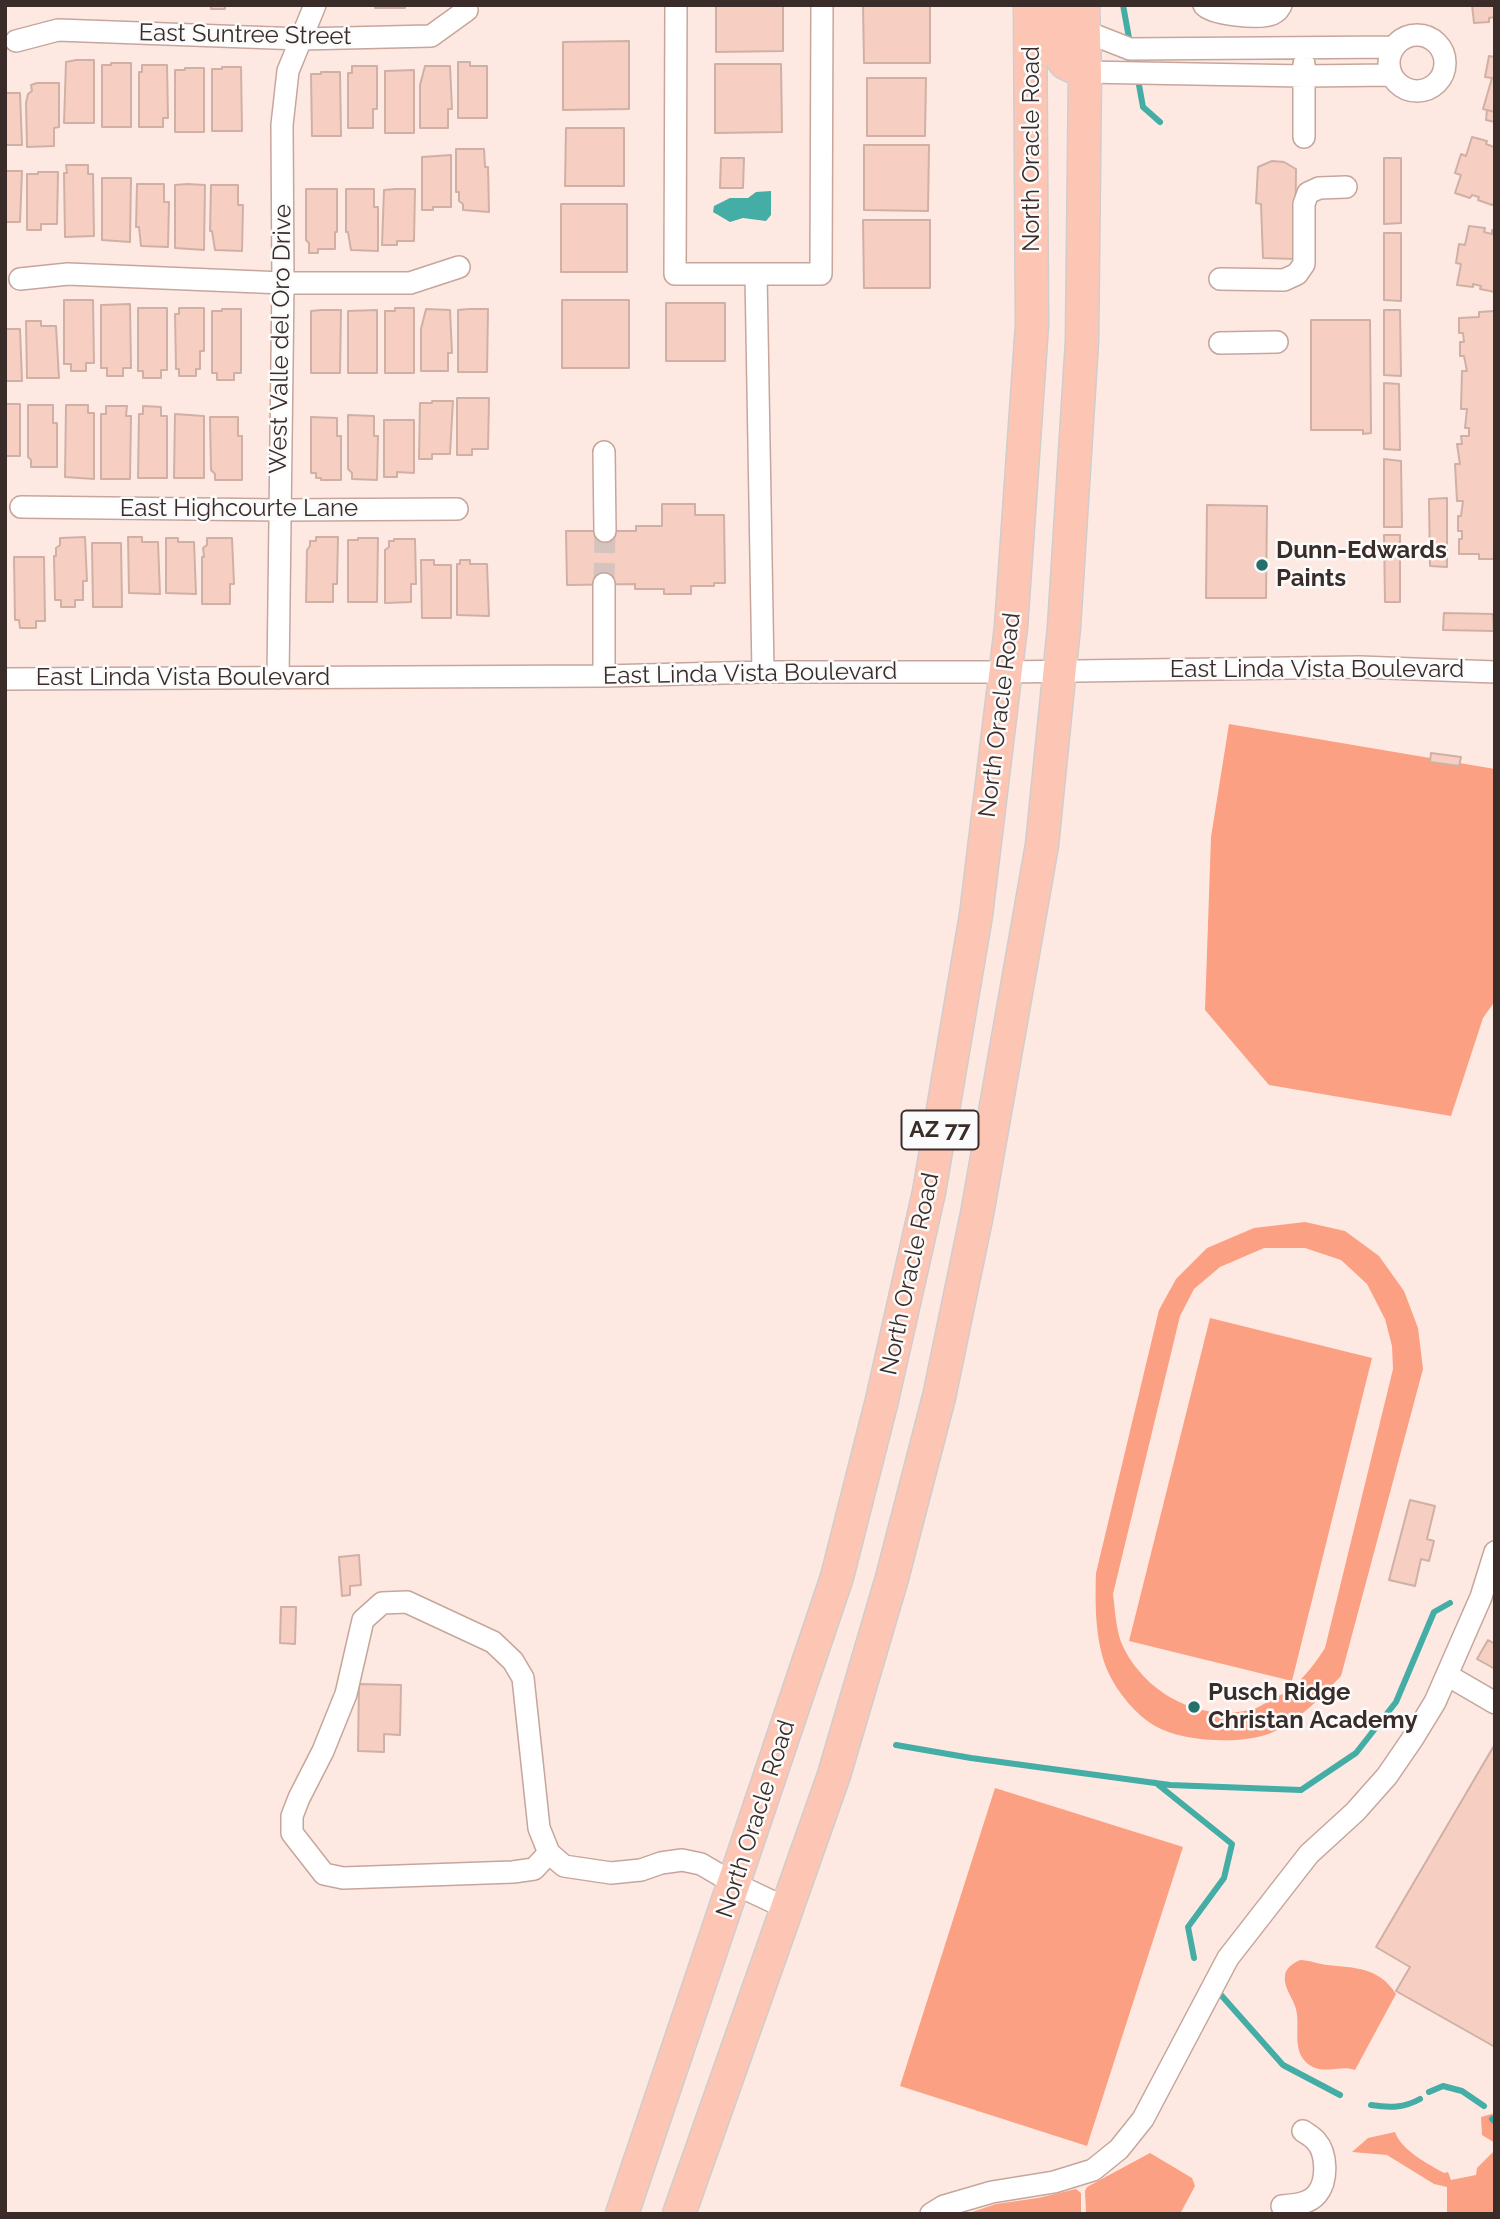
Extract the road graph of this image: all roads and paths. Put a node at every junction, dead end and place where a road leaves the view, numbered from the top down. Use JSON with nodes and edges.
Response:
{"nodes":[{"id":1,"x":315,"y":5,"type":"edge"},
{"id":2,"x":676,"y":5,"type":"edge"},
{"id":3,"x":821,"y":5,"type":"edge"},
{"id":4,"x":1030,"y":5,"type":"edge"},
{"id":5,"x":1052,"y":5,"type":"edge"},
{"id":6,"x":1204,"y":5,"type":"edge"},
{"id":7,"x":1281,"y":5,"type":"edge"},
{"id":8,"x":467,"y":10,"type":"dead end"},
{"id":9,"x":1084,"y":18,"type":"edge"},
{"id":10,"x":301,"y":39,"type":"junction"},
{"id":11,"x":16,"y":41,"type":"dead end"},
{"id":12,"x":1394,"y":47,"type":"junction"},
{"id":13,"x":1304,"y":48,"type":"junction"},
{"id":14,"x":1085,"y":72,"type":"junction"},
{"id":15,"x":1391,"y":75,"type":"junction"},
{"id":16,"x":1304,"y":76,"type":"junction"},
{"id":17,"x":1304,"y":137,"type":"dead end"},
{"id":18,"x":1346,"y":187,"type":"dead end"},
{"id":19,"x":459,"y":267,"type":"dead end"},
{"id":20,"x":755,"y":274,"type":"junction"},
{"id":21,"x":20,"y":279,"type":"dead end"},
{"id":22,"x":1220,"y":279,"type":"dead end"},
{"id":23,"x":283,"y":282,"type":"junction"},
{"id":24,"x":1278,"y":342,"type":"dead end"},
{"id":25,"x":1220,"y":343,"type":"dead end"},
{"id":26,"x":604,"y":452,"type":"dead end"},
{"id":27,"x":21,"y":507,"type":"dead end"},
{"id":28,"x":457,"y":509,"type":"dead end"},
{"id":29,"x":279,"y":510,"type":"junction"},
{"id":30,"x":605,"y":531,"type":"tunnel mouth"},
{"id":31,"x":604,"y":584,"type":"tunnel mouth"},
{"id":32,"x":1060,"y":671,"type":"junction"},
{"id":33,"x":764,"y":672,"type":"junction"},
{"id":34,"x":1006,"y":672,"type":"junction"},
{"id":35,"x":1495,"y":672,"type":"edge"},
{"id":36,"x":604,"y":676,"type":"junction"},
{"id":37,"x":278,"y":678,"type":"junction"},
{"id":38,"x":5,"y":679,"type":"edge"},
{"id":39,"x":1495,"y":1552,"type":"edge"},
{"id":40,"x":1447,"y":1675,"type":"junction"},
{"id":41,"x":1495,"y":1703,"type":"edge"},
{"id":42,"x":549,"y":1853,"type":"junction"},
{"id":43,"x":735,"y":1884,"type":"junction"},
{"id":44,"x":786,"y":1908,"type":"junction"},
{"id":45,"x":1303,"y":2131,"type":"dead end"},
{"id":46,"x":1282,"y":2206,"type":"dead end"},
{"id":47,"x":622,"y":2214,"type":"edge"},
{"id":48,"x":679,"y":2214,"type":"edge"},
{"id":49,"x":931,"y":2214,"type":"edge"}],
"edges":[{"from":1,"to":10,"type":"street","name":"West Valle del Oro Drive"},
{"from":2,"to":20,"type":"street"},
{"from":3,"to":20,"type":"street"},
{"from":4,"to":34,"type":"highway","name":"North Oracle Road","number":"AZ 77"},
{"from":5,"to":14,"type":"highway"},
{"from":6,"to":7,"type":"street"},
{"from":8,"to":10,"type":"street","name":"East Suntree Street"},
{"from":9,"to":13,"type":"street"},
{"from":9,"to":14,"type":"highway","number":"AZ 77"},
{"from":10,"to":11,"type":"street","name":"East Suntree Street"},
{"from":10,"to":23,"type":"street","name":"West Valle del Oro Drive"},
{"from":12,"to":13,"type":"street"},
{"from":12,"to":15,"type":"street"},
{"from":12,"to":15,"type":"street"},
{"from":13,"to":16,"type":"street"},
{"from":14,"to":16,"type":"street"},
{"from":14,"to":32,"type":"highway","number":"AZ 77"},
{"from":15,"to":16,"type":"street"},
{"from":16,"to":17,"type":"street"},
{"from":18,"to":22,"type":"street"},
{"from":19,"to":23,"type":"street"},
{"from":20,"to":33,"type":"street"},
{"from":21,"to":23,"type":"street"},
{"from":23,"to":29,"type":"street","name":"West Valle del Oro Drive"},
{"from":24,"to":25,"type":"street"},
{"from":26,"to":30,"type":"street"},
{"from":27,"to":29,"type":"street","name":"East Highcourte Lane"},
{"from":28,"to":29,"type":"street","name":"East Highcourte Lane"},
{"from":29,"to":37,"type":"street","name":"West Valle del Oro Drive"},
{"from":31,"to":36,"type":"street"},
{"from":32,"to":34,"type":"street","name":"East Linda Vista Boulevard"},
{"from":32,"to":35,"type":"street","name":"East Linda Vista Boulevard"},
{"from":32,"to":44,"type":"highway","number":"AZ 77"},
{"from":33,"to":34,"type":"street","name":"East Linda Vista Boulevard"},
{"from":33,"to":36,"type":"street","name":"East Linda Vista Boulevard"},
{"from":34,"to":43,"type":"highway","name":"North Oracle Road","number":"AZ 77"},
{"from":36,"to":37,"type":"street","name":"East Linda Vista Boulevard"},
{"from":37,"to":38,"type":"street","name":"East Linda Vista Boulevard"},
{"from":39,"to":40,"type":"street"},
{"from":40,"to":41,"type":"street"},
{"from":40,"to":49,"type":"street"},
{"from":42,"to":42,"type":"street"},
{"from":42,"to":43,"type":"street"},
{"from":43,"to":44,"type":"street"},
{"from":43,"to":47,"type":"highway","name":"North Oracle Road","number":"AZ 77"},
{"from":44,"to":48,"type":"highway","number":"AZ 77"},
{"from":45,"to":46,"type":"street"}]}
